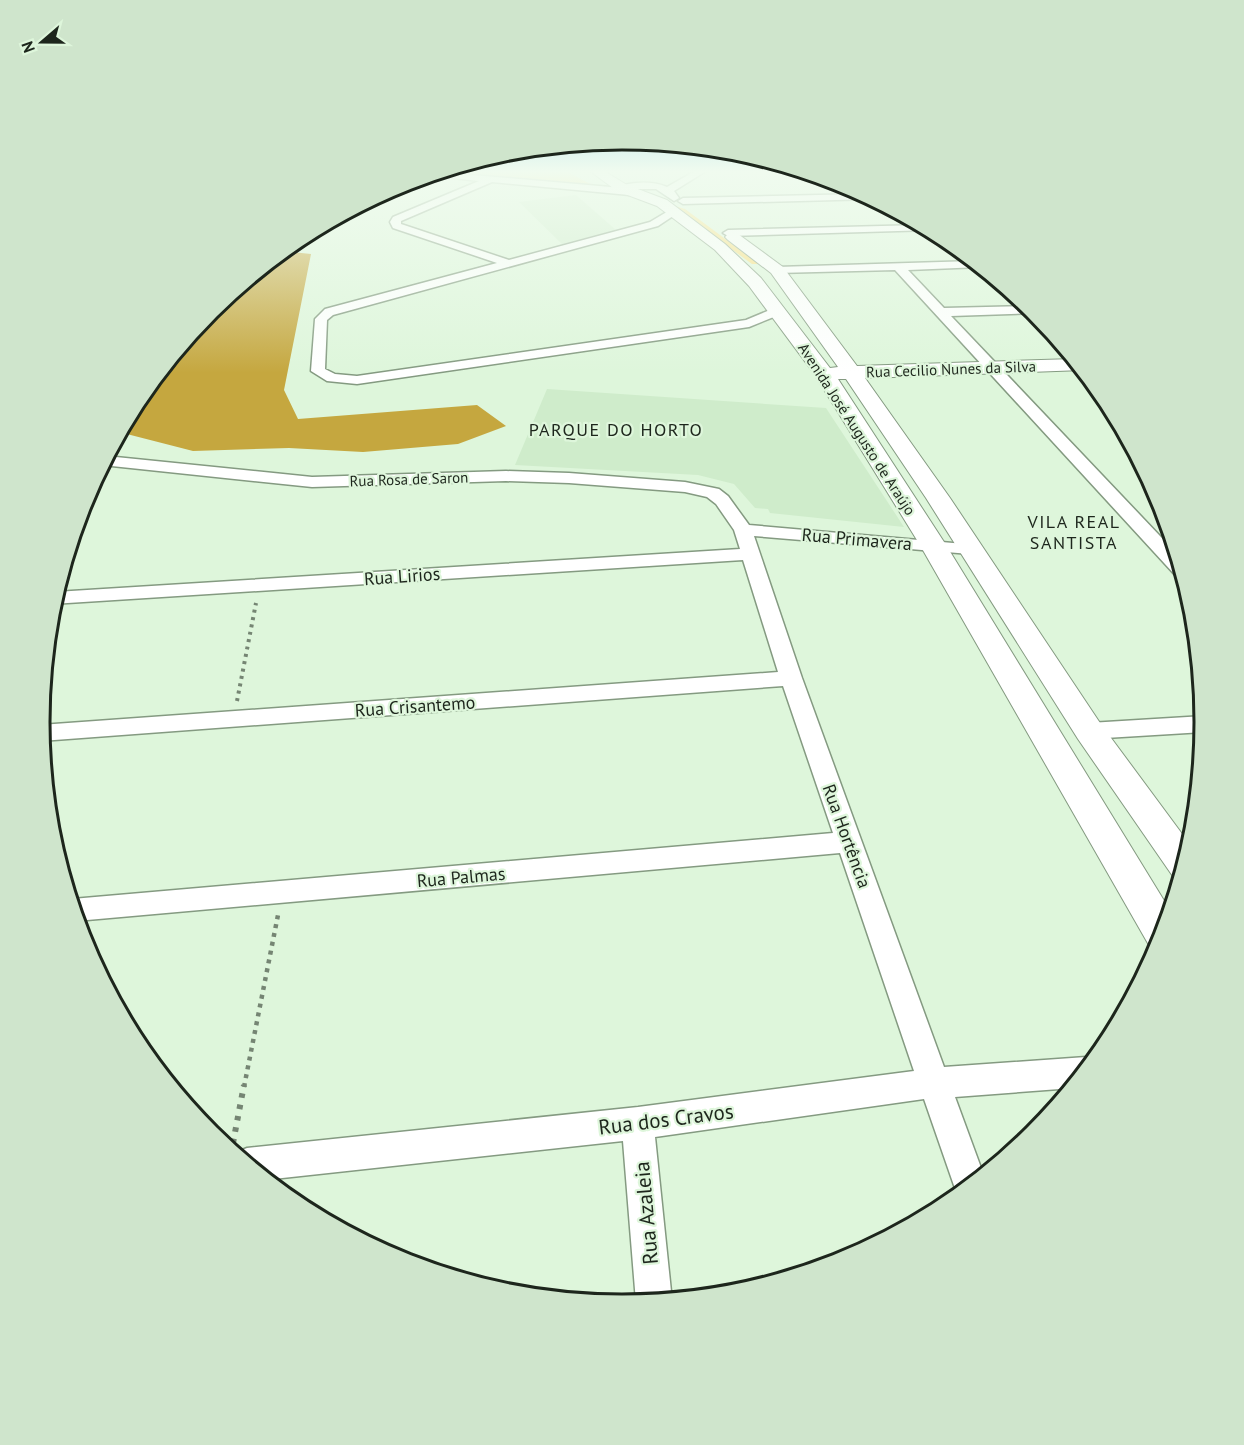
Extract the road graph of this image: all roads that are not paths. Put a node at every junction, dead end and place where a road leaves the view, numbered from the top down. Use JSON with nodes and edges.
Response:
{"nodes":[{"id":1,"x":434,"y":238,"type":"edge"},
{"id":2,"x":600,"y":238,"type":"edge"},
{"id":3,"x":707,"y":238,"type":"edge"},
{"id":4,"x":735,"y":238,"type":"edge"},
{"id":5,"x":508,"y":263,"type":"junction"},
{"id":6,"x":966,"y":264,"type":"edge"},
{"id":7,"x":899,"y":267,"type":"junction"},
{"id":8,"x":777,"y":270,"type":"junction"},
{"id":9,"x":1019,"y":310,"type":"edge"},
{"id":10,"x":777,"y":311,"type":"junction"},
{"id":11,"x":939,"y":312,"type":"junction"},
{"id":12,"x":749,"y":323,"type":"junction"},
{"id":13,"x":789,"y":328,"type":"junction"},
{"id":14,"x":1069,"y":365,"type":"edge"},
{"id":15,"x":991,"y":367,"type":"junction"},
{"id":16,"x":835,"y":373,"type":"junction"},
{"id":17,"x":113,"y":462,"type":"edge"},
{"id":18,"x":713,"y":494,"type":"joint"},
{"id":19,"x":747,"y":542,"type":"junction"},
{"id":20,"x":933,"y":545,"type":"junction"},
{"id":21,"x":970,"y":549,"type":"junction"},
{"id":22,"x":1170,"y":558,"type":"edge"},
{"id":23,"x":64,"y":597,"type":"edge"},
{"id":24,"x":791,"y":678,"type":"junction"},
{"id":25,"x":1194,"y":725,"type":"edge"},
{"id":26,"x":1089,"y":730,"type":"junction"},
{"id":27,"x":50,"y":732,"type":"edge"},
{"id":28,"x":849,"y":842,"type":"junction"},
{"id":29,"x":1178,"y":856,"type":"edge"},
{"id":30,"x":81,"y":909,"type":"edge"},
{"id":31,"x":1158,"y":924,"type":"edge"},
{"id":32,"x":1074,"y":1073,"type":"edge"},
{"id":33,"x":935,"y":1083,"type":"junction"},
{"id":34,"x":638,"y":1124,"type":"junction"},
{"id":35,"x":258,"y":1164,"type":"edge"},
{"id":36,"x":967,"y":1180,"type":"edge"},
{"id":37,"x":653,"y":1294,"type":"edge"}],
"edges":[{"from":1,"to":5,"type":"street"},
{"from":2,"to":5,"type":"street"},
{"from":3,"to":10,"type":"street","name":"Avenida José Augusto de Araújo"},
{"from":4,"to":8,"type":"street","name":"Avenida José Augusto de Araújo"},
{"from":5,"to":12,"type":"street"},
{"from":6,"to":7,"type":"street"},
{"from":7,"to":8,"type":"street"},
{"from":7,"to":11,"type":"street"},
{"from":8,"to":16,"type":"street","name":"Avenida José Augusto de Araújo"},
{"from":9,"to":11,"type":"street"},
{"from":10,"to":12,"type":"street"},
{"from":10,"to":13,"type":"street","name":"Avenida José Augusto de Araújo"},
{"from":11,"to":15,"type":"street"},
{"from":12,"to":13,"type":"street"},
{"from":13,"to":16,"type":"street","name":"Avenida José Augusto de Araújo"},
{"from":14,"to":15,"type":"street","name":"Rua Cecilio Nunes da Silva"},
{"from":15,"to":16,"type":"street","name":"Rua Cecilio Nunes da Silva"},
{"from":15,"to":22,"type":"street"},
{"from":16,"to":20,"type":"street","name":"Avenida José Augusto de Araújo"},
{"from":16,"to":21,"type":"street","name":"Avenida José Augusto de Araújo"},
{"from":17,"to":18,"type":"street","name":"Rua Rosa de Saron"},
{"from":18,"to":19,"type":"street","name":"Rua Hortência"},
{"from":19,"to":20,"type":"street","name":"Rua Primavera"},
{"from":19,"to":23,"type":"street","name":"Rua Lirios"},
{"from":19,"to":24,"type":"street","name":"Rua Hortência"},
{"from":20,"to":21,"type":"street","name":"Rua Primavera"},
{"from":20,"to":31,"type":"street","name":"Avenida José Augusto de Araújo"},
{"from":21,"to":26,"type":"street","name":"Avenida José Augusto de Araújo"},
{"from":24,"to":27,"type":"street","name":"Rua Crisantemo"},
{"from":24,"to":28,"type":"street","name":"Rua Hortência"},
{"from":25,"to":26,"type":"street"},
{"from":26,"to":29,"type":"street","name":"Avenida José Augusto de Araújo"},
{"from":28,"to":30,"type":"street","name":"Rua Palmas"},
{"from":28,"to":33,"type":"street","name":"Rua Hortência"},
{"from":32,"to":33,"type":"street","name":"Rua dos Cravos"},
{"from":33,"to":34,"type":"street","name":"Rua dos Cravos"},
{"from":33,"to":36,"type":"street","name":"Rua Hortência"},
{"from":34,"to":35,"type":"street","name":"Rua dos Cravos"},
{"from":34,"to":37,"type":"street","name":"Rua Azaleia"}]}
